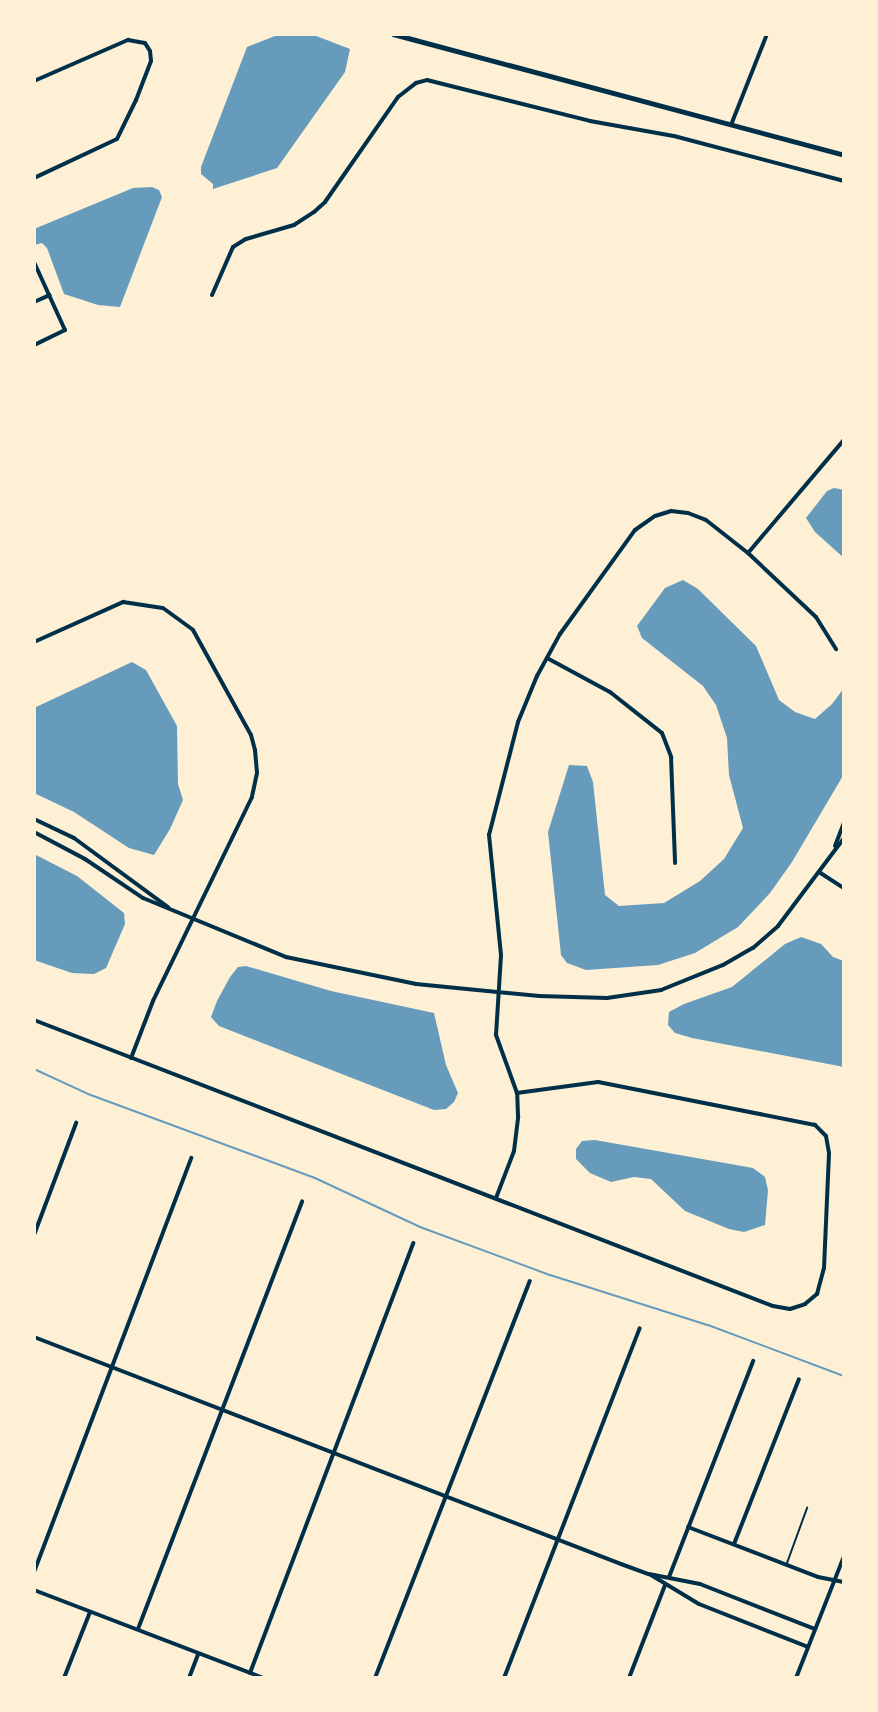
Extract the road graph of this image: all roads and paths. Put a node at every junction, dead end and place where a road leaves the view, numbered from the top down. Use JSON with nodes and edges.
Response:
{"nodes":[{"id":1,"x":393,"y":34,"type":"edge"},
{"id":2,"x":767,"y":34,"type":"edge"},
{"id":3,"x":34,"y":81,"type":"edge"},
{"id":4,"x":731,"y":125,"type":"junction"},
{"id":5,"x":844,"y":155,"type":"edge"},
{"id":6,"x":34,"y":178,"type":"edge"},
{"id":7,"x":844,"y":181,"type":"edge"},
{"id":8,"x":34,"y":262,"type":"edge"},
{"id":9,"x":51,"y":295,"type":"junction"},
{"id":10,"x":212,"y":295,"type":"dead end"},
{"id":11,"x":34,"y":302,"type":"edge"},
{"id":12,"x":34,"y":345,"type":"edge"},
{"id":13,"x":844,"y":440,"type":"edge"},
{"id":14,"x":748,"y":553,"type":"junction"},
{"id":15,"x":34,"y":642,"type":"edge"},
{"id":16,"x":836,"y":649,"type":"dead end"},
{"id":17,"x":547,"y":658,"type":"junction"},
{"id":18,"x":34,"y":819,"type":"edge"},
{"id":19,"x":844,"y":822,"type":"edge"},
{"id":20,"x":34,"y":832,"type":"edge"},
{"id":21,"x":844,"y":838,"type":"edge"},
{"id":22,"x":835,"y":849,"type":"junction"},
{"id":23,"x":675,"y":863,"type":"dead end"},
{"id":24,"x":819,"y":872,"type":"junction"},
{"id":25,"x":844,"y":888,"type":"edge"},
{"id":26,"x":170,"y":909,"type":"junction"},
{"id":27,"x":192,"y":920,"type":"junction"},
{"id":28,"x":496,"y":992,"type":"junction"},
{"id":29,"x":34,"y":1020,"type":"edge"},
{"id":30,"x":131,"y":1058,"type":"junction"},
{"id":31,"x":517,"y":1093,"type":"junction"},
{"id":32,"x":76,"y":1123,"type":"dead end"},
{"id":33,"x":191,"y":1158,"type":"dead end"},
{"id":34,"x":496,"y":1198,"type":"junction"},
{"id":35,"x":302,"y":1201,"type":"dead end"},
{"id":36,"x":34,"y":1235,"type":"edge"},
{"id":37,"x":413,"y":1243,"type":"dead end"},
{"id":38,"x":530,"y":1281,"type":"dead end"},
{"id":39,"x":640,"y":1328,"type":"dead end"},
{"id":40,"x":34,"y":1337,"type":"edge"},
{"id":41,"x":753,"y":1361,"type":"dead end"},
{"id":42,"x":112,"y":1367,"type":"junction"},
{"id":43,"x":799,"y":1379,"type":"dead end"},
{"id":44,"x":220,"y":1409,"type":"junction"},
{"id":45,"x":332,"y":1453,"type":"junction"},
{"id":46,"x":445,"y":1497,"type":"junction"},
{"id":47,"x":807,"y":1508,"type":"dead end"},
{"id":48,"x":688,"y":1527,"type":"junction"},
{"id":49,"x":557,"y":1539,"type":"junction"},
{"id":50,"x":734,"y":1544,"type":"junction"},
{"id":51,"x":844,"y":1556,"type":"edge"},
{"id":52,"x":786,"y":1564,"type":"junction"},
{"id":53,"x":34,"y":1572,"type":"edge"},
{"id":54,"x":649,"y":1574,"type":"junction"},
{"id":55,"x":669,"y":1577,"type":"junction"},
{"id":56,"x":835,"y":1579,"type":"junction"},
{"id":57,"x":844,"y":1582,"type":"edge"},
{"id":58,"x":665,"y":1585,"type":"junction"},
{"id":59,"x":34,"y":1590,"type":"edge"},
{"id":60,"x":90,"y":1612,"type":"junction"},
{"id":61,"x":138,"y":1629,"type":"junction"},
{"id":62,"x":815,"y":1629,"type":"junction"},
{"id":63,"x":808,"y":1647,"type":"junction"},
{"id":64,"x":199,"y":1653,"type":"junction"},
{"id":65,"x":250,"y":1673,"type":"junction"},
{"id":66,"x":64,"y":1678,"type":"edge"},
{"id":67,"x":189,"y":1678,"type":"edge"},
{"id":68,"x":263,"y":1678,"type":"edge"},
{"id":69,"x":375,"y":1678,"type":"edge"},
{"id":70,"x":504,"y":1678,"type":"edge"},
{"id":71,"x":629,"y":1678,"type":"edge"},
{"id":72,"x":796,"y":1678,"type":"edge"}],
"edges":[{"from":1,"to":4,"type":"street"},
{"from":2,"to":4,"type":"street"},
{"from":3,"to":6,"type":"street"},
{"from":4,"to":5,"type":"street"},
{"from":7,"to":10,"type":"street"},
{"from":8,"to":9,"type":"street"},
{"from":9,"to":11,"type":"street"},
{"from":9,"to":12,"type":"street"},
{"from":13,"to":14,"type":"street"},
{"from":14,"to":16,"type":"street"},
{"from":14,"to":17,"type":"street"},
{"from":15,"to":27,"type":"street"},
{"from":17,"to":23,"type":"street"},
{"from":17,"to":28,"type":"street"},
{"from":18,"to":26,"type":"street"},
{"from":19,"to":22,"type":"street"},
{"from":20,"to":26,"type":"street"},
{"from":21,"to":22,"type":"street"},
{"from":22,"to":24,"type":"street"},
{"from":24,"to":25,"type":"street"},
{"from":24,"to":28,"type":"street"},
{"from":26,"to":27,"type":"street"},
{"from":27,"to":28,"type":"street"},
{"from":27,"to":30,"type":"street"},
{"from":28,"to":31,"type":"street"},
{"from":29,"to":30,"type":"street"},
{"from":30,"to":34,"type":"street"},
{"from":31,"to":34,"type":"street"},
{"from":31,"to":34,"type":"street"},
{"from":32,"to":36,"type":"street"},
{"from":33,"to":42,"type":"street"},
{"from":35,"to":44,"type":"street"},
{"from":37,"to":45,"type":"street"},
{"from":38,"to":46,"type":"street"},
{"from":39,"to":49,"type":"street"},
{"from":40,"to":42,"type":"street"},
{"from":41,"to":48,"type":"street"},
{"from":42,"to":44,"type":"street"},
{"from":42,"to":53,"type":"street"},
{"from":43,"to":50,"type":"street"},
{"from":44,"to":45,"type":"street"},
{"from":44,"to":61,"type":"street"},
{"from":45,"to":46,"type":"street"},
{"from":45,"to":65,"type":"street"},
{"from":46,"to":49,"type":"street"},
{"from":46,"to":69,"type":"street"},
{"from":47,"to":52,"type":"lane"},
{"from":48,"to":50,"type":"street"},
{"from":48,"to":55,"type":"street"},
{"from":49,"to":54,"type":"street"},
{"from":49,"to":70,"type":"street"},
{"from":50,"to":52,"type":"street"},
{"from":51,"to":56,"type":"street"},
{"from":52,"to":56,"type":"street"},
{"from":54,"to":55,"type":"street"},
{"from":54,"to":58,"type":"street"},
{"from":55,"to":62,"type":"street"},
{"from":56,"to":57,"type":"street"},
{"from":56,"to":62,"type":"street"},
{"from":58,"to":63,"type":"street"},
{"from":58,"to":71,"type":"street"},
{"from":59,"to":60,"type":"street"},
{"from":60,"to":61,"type":"street"},
{"from":60,"to":66,"type":"street"},
{"from":61,"to":64,"type":"street"},
{"from":62,"to":63,"type":"street"},
{"from":63,"to":72,"type":"street"},
{"from":64,"to":65,"type":"street"},
{"from":64,"to":67,"type":"street"},
{"from":65,"to":68,"type":"street"}]}
